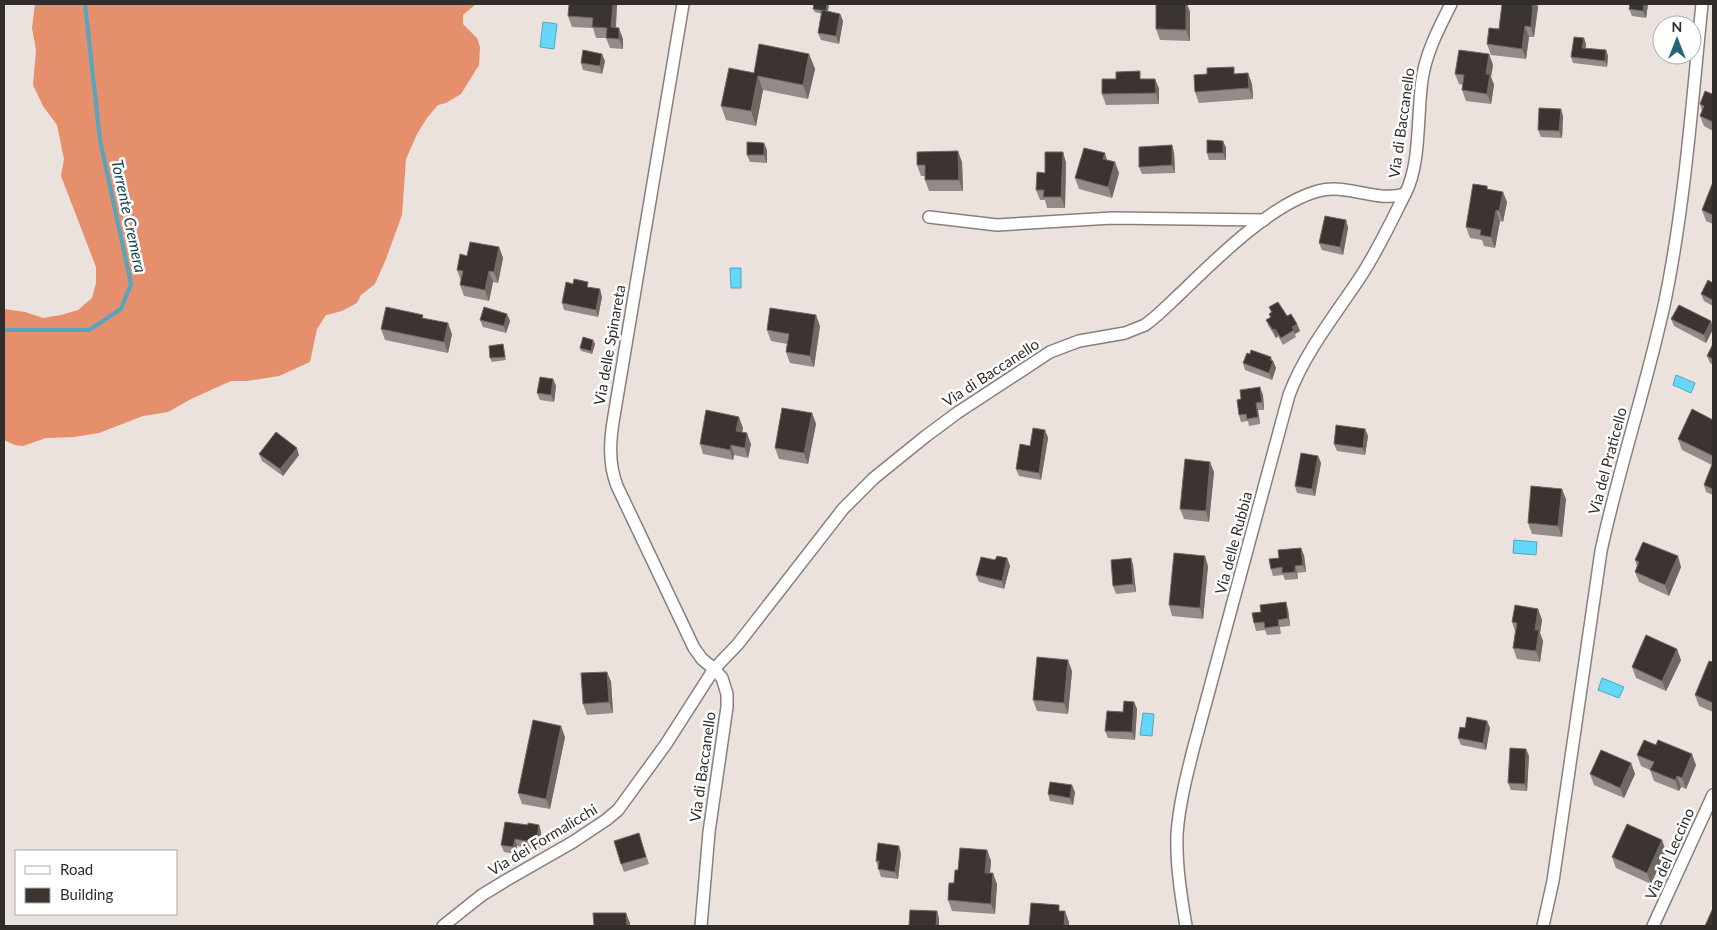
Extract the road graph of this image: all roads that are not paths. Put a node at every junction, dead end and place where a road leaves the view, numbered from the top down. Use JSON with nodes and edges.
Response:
{"nodes":[{"id":1,"x":683,"y":4,"type":"edge"},
{"id":2,"x":1451,"y":4,"type":"edge"},
{"id":3,"x":1702,"y":4,"type":"edge"},
{"id":4,"x":1405,"y":194,"type":"junction"},
{"id":5,"x":928,"y":217,"type":"dead end"},
{"id":6,"x":1264,"y":220,"type":"junction"},
{"id":7,"x":714,"y":669,"type":"junction"},
{"id":8,"x":1713,"y":795,"type":"edge"},
{"id":9,"x":442,"y":926,"type":"edge"},
{"id":10,"x":701,"y":926,"type":"edge"},
{"id":11,"x":1186,"y":926,"type":"edge"},
{"id":12,"x":1543,"y":926,"type":"edge"},
{"id":13,"x":1654,"y":926,"type":"edge"}],
"edges":[{"from":1,"to":7,"type":"street","name":"Via delle Spinareta"},
{"from":2,"to":4,"type":"street","name":"Via di Baccanello"},
{"from":3,"to":12,"type":"street","name":"Via del Praticello"},
{"from":4,"to":6,"type":"street","name":"Via di Baccanello"},
{"from":4,"to":11,"type":"street","name":"Via delle Rubbia"},
{"from":5,"to":6,"type":"street"},
{"from":6,"to":7,"type":"street","name":"Via di Baccanello"},
{"from":7,"to":9,"type":"street","name":"Via dei Formalicchi"},
{"from":7,"to":10,"type":"street","name":"Via di Baccanello"},
{"from":8,"to":13,"type":"street","name":"Via del Leccino"}]}
